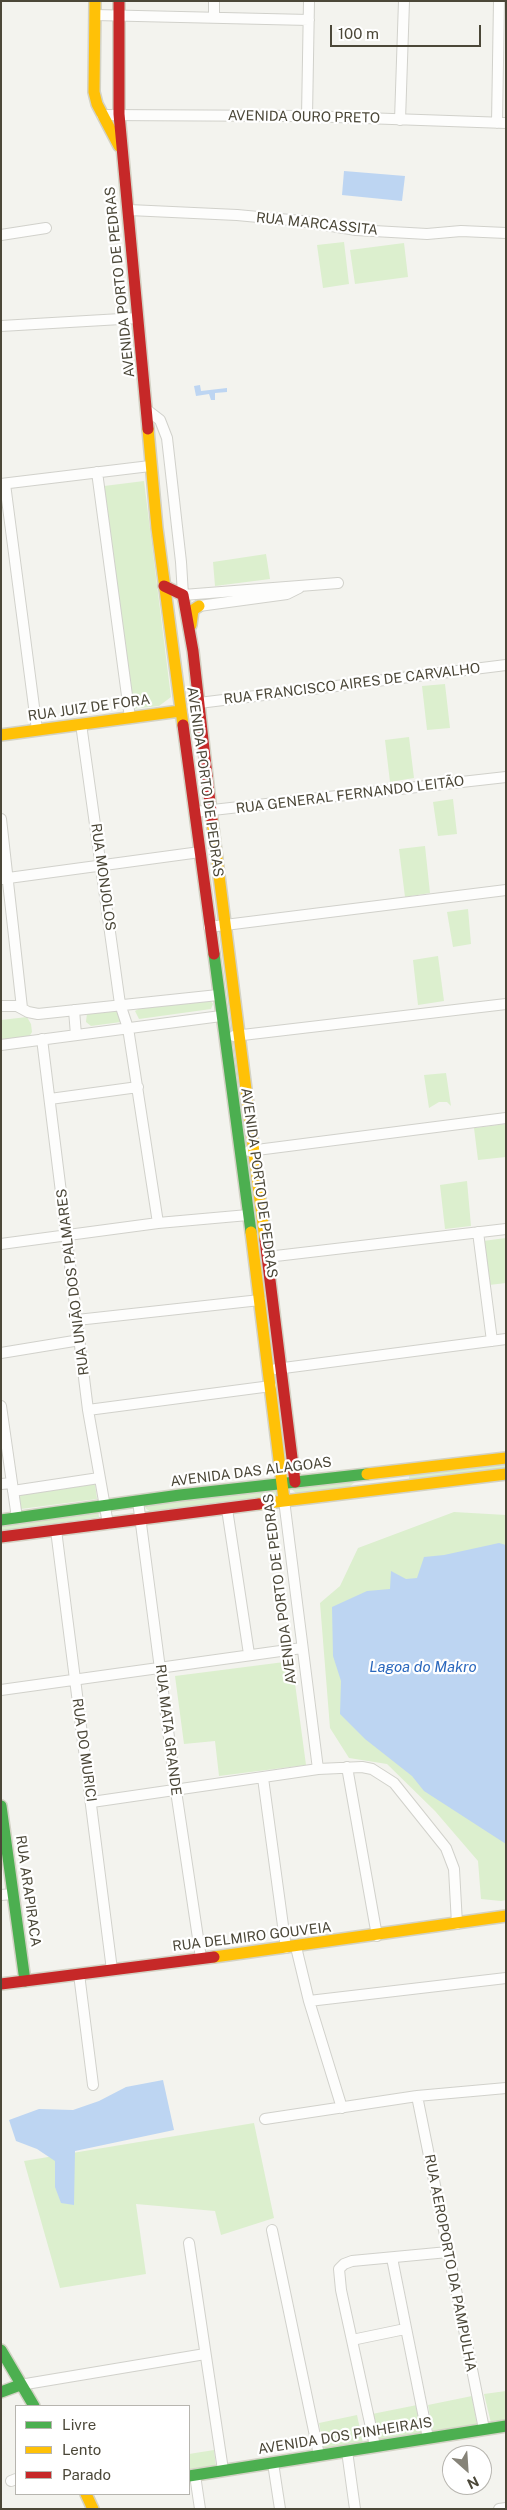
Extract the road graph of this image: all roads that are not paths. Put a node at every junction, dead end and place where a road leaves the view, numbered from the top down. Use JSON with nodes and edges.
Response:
{"nodes":[{"id":1,"x":95,"y":1,"type":"edge"},
{"id":2,"x":119,"y":1,"type":"edge"},
{"id":3,"x":214,"y":1,"type":"edge"},
{"id":4,"x":309,"y":1,"type":"edge"},
{"id":5,"x":404,"y":1,"type":"edge"},
{"id":6,"x":499,"y":1,"type":"edge"},
{"id":7,"x":95,"y":15,"type":"junction"},
{"id":8,"x":119,"y":16,"type":"junction"},
{"id":9,"x":214,"y":16,"type":"junction"},
{"id":10,"x":309,"y":20,"type":"junction"},
{"id":11,"x":119,"y":114,"type":"junction"},
{"id":12,"x":102,"y":115,"type":"junction"},
{"id":13,"x":307,"y":116,"type":"junction"},
{"id":14,"x":400,"y":120,"type":"junction"},
{"id":15,"x":501,"y":123,"type":"edge"},
{"id":16,"x":121,"y":151,"type":"junction"},
{"id":17,"x":129,"y":210,"type":"junction"},
{"id":18,"x":46,"y":228,"type":"dead end"},
{"id":19,"x":506,"y":233,"type":"edge"},
{"id":20,"x":1,"y":236,"type":"edge"},
{"id":21,"x":138,"y":318,"type":"junction"},
{"id":22,"x":1,"y":326,"type":"edge"},
{"id":23,"x":148,"y":410,"type":"junction"},
{"id":24,"x":150,"y":466,"type":"junction"},
{"id":25,"x":97,"y":472,"type":"junction"},
{"id":26,"x":3,"y":484,"type":"edge"},
{"id":27,"x":338,"y":583,"type":"dead end"},
{"id":28,"x":164,"y":586,"type":"junction"},
{"id":29,"x":299,"y":588,"type":"junction"},
{"id":30,"x":183,"y":598,"type":"junction"},
{"id":31,"x":166,"y":602,"type":"junction"},
{"id":32,"x":199,"y":606,"type":"joint"},
{"id":33,"x":190,"y":633,"type":"junction"},
{"id":34,"x":506,"y":666,"type":"edge"},
{"id":35,"x":199,"y":703,"type":"junction"},
{"id":36,"x":180,"y":711,"type":"junction"},
{"id":37,"x":130,"y":718,"type":"junction"},
{"id":38,"x":81,"y":724,"type":"junction"},
{"id":39,"x":38,"y":730,"type":"junction"},
{"id":40,"x":1,"y":735,"type":"edge"},
{"id":41,"x":506,"y":778,"type":"edge"},
{"id":42,"x":195,"y":812,"type":"junction"},
{"id":43,"x":211,"y":812,"type":"junction"},
{"id":44,"x":1,"y":819,"type":"edge"},
{"id":45,"x":200,"y":852,"type":"junction"},
{"id":46,"x":101,"y":866,"type":"junction"},
{"id":47,"x":5,"y":879,"type":"edge"},
{"id":48,"x":506,"y":890,"type":"edge"},
{"id":49,"x":226,"y":925,"type":"junction"},
{"id":50,"x":209,"y":926,"type":"junction"},
{"id":51,"x":218,"y":995,"type":"junction"},
{"id":52,"x":120,"y":1004,"type":"junction"},
{"id":53,"x":506,"y":1004,"type":"edge"},
{"id":54,"x":1,"y":1006,"type":"edge"},
{"id":55,"x":22,"y":1008,"type":"junction"},
{"id":56,"x":74,"y":1010,"type":"junction"},
{"id":57,"x":221,"y":1016,"type":"junction"},
{"id":58,"x":128,"y":1028,"type":"junction"},
{"id":59,"x":76,"y":1035,"type":"junction"},
{"id":60,"x":239,"y":1035,"type":"junction"},
{"id":61,"x":224,"y":1038,"type":"junction"},
{"id":62,"x":42,"y":1039,"type":"junction"},
{"id":63,"x":1,"y":1045,"type":"edge"},
{"id":64,"x":138,"y":1087,"type":"junction"},
{"id":65,"x":50,"y":1098,"type":"junction"},
{"id":66,"x":506,"y":1118,"type":"edge"},
{"id":67,"x":253,"y":1150,"type":"junction"},
{"id":68,"x":240,"y":1152,"type":"junction"},
{"id":69,"x":248,"y":1215,"type":"junction"},
{"id":70,"x":158,"y":1223,"type":"junction"},
{"id":71,"x":506,"y":1229,"type":"edge"},
{"id":72,"x":478,"y":1232,"type":"junction"},
{"id":73,"x":68,"y":1234,"type":"junction"},
{"id":74,"x":1,"y":1244,"type":"edge"},
{"id":75,"x":267,"y":1257,"type":"junction"},
{"id":76,"x":260,"y":1300,"type":"junction"},
{"id":77,"x":77,"y":1320,"type":"junction"},
{"id":78,"x":80,"y":1340,"type":"junction"},
{"id":79,"x":506,"y":1340,"type":"edge"},
{"id":80,"x":492,"y":1341,"type":"junction"},
{"id":81,"x":1,"y":1353,"type":"edge"},
{"id":82,"x":275,"y":1369,"type":"junction"},
{"id":83,"x":271,"y":1386,"type":"junction"},
{"id":84,"x":1,"y":1406,"type":"edge"},
{"id":85,"x":88,"y":1410,"type":"junction"},
{"id":86,"x":506,"y":1458,"type":"edge"},
{"id":87,"x":454,"y":1463,"type":"junction"},
{"id":88,"x":386,"y":1470,"type":"junction"},
{"id":89,"x":506,"y":1474,"type":"edge"},
{"id":90,"x":99,"y":1478,"type":"junction"},
{"id":91,"x":295,"y":1482,"type":"junction"},
{"id":92,"x":282,"y":1483,"type":"junction"},
{"id":93,"x":1,"y":1484,"type":"edge"},
{"id":94,"x":399,"y":1486,"type":"junction"},
{"id":95,"x":13,"y":1487,"type":"junction"},
{"id":96,"x":353,"y":1491,"type":"junction"},
{"id":97,"x":284,"y":1500,"type":"junction"},
{"id":98,"x":138,"y":1501,"type":"junction"},
{"id":99,"x":104,"y":1505,"type":"junction"},
{"id":100,"x":227,"y":1509,"type":"junction"},
{"id":101,"x":17,"y":1518,"type":"junction"},
{"id":102,"x":1,"y":1520,"type":"edge"},
{"id":103,"x":140,"y":1520,"type":"junction"},
{"id":104,"x":108,"y":1524,"type":"junction"},
{"id":105,"x":56,"y":1530,"type":"junction"},
{"id":106,"x":1,"y":1537,"type":"edge"},
{"id":107,"x":302,"y":1648,"type":"junction"},
{"id":108,"x":249,"y":1654,"type":"junction"},
{"id":109,"x":160,"y":1666,"type":"junction"},
{"id":110,"x":74,"y":1680,"type":"junction"},
{"id":111,"x":1,"y":1690,"type":"edge"},
{"id":112,"x":348,"y":1767,"type":"junction"},
{"id":113,"x":318,"y":1769,"type":"junction"},
{"id":114,"x":263,"y":1778,"type":"junction"},
{"id":115,"x":176,"y":1791,"type":"junction"},
{"id":116,"x":92,"y":1802,"type":"junction"},
{"id":117,"x":1,"y":1806,"type":"edge"},
{"id":118,"x":13,"y":1894,"type":"junction"},
{"id":119,"x":1,"y":1895,"type":"edge"},
{"id":120,"x":506,"y":1916,"type":"edge"},
{"id":121,"x":457,"y":1924,"type":"junction"},
{"id":122,"x":377,"y":1936,"type":"junction"},
{"id":123,"x":291,"y":1947,"type":"junction"},
{"id":124,"x":201,"y":1958,"type":"junction"},
{"id":125,"x":112,"y":1970,"type":"junction"},
{"id":126,"x":79,"y":1974,"type":"junction"},
{"id":127,"x":506,"y":1978,"type":"edge"},
{"id":128,"x":25,"y":1981,"type":"junction"},
{"id":129,"x":1,"y":1984,"type":"edge"},
{"id":130,"x":309,"y":2000,"type":"junction"},
{"id":131,"x":93,"y":2085,"type":"dead end"},
{"id":132,"x":506,"y":2088,"type":"edge"},
{"id":133,"x":417,"y":2096,"type":"junction"},
{"id":134,"x":342,"y":2108,"type":"junction"},
{"id":135,"x":265,"y":2119,"type":"dead end"},
{"id":136,"x":272,"y":2230,"type":"dead end"},
{"id":137,"x":189,"y":2243,"type":"dead end"},
{"id":138,"x":448,"y":2252,"type":"junction"},
{"id":139,"x":392,"y":2258,"type":"junction"},
{"id":140,"x":405,"y":2330,"type":"junction"},
{"id":141,"x":352,"y":2340,"type":"junction"},
{"id":142,"x":1,"y":2350,"type":"edge"},
{"id":143,"x":205,"y":2354,"type":"junction"},
{"id":144,"x":20,"y":2385,"type":"junction"},
{"id":145,"x":1,"y":2392,"type":"edge"},
{"id":146,"x":33,"y":2405,"type":"edge"},
{"id":147,"x":506,"y":2426,"type":"edge"},
{"id":148,"x":484,"y":2429,"type":"junction"},
{"id":149,"x":428,"y":2438,"type":"junction"},
{"id":150,"x":375,"y":2446,"type":"junction"},
{"id":151,"x":347,"y":2451,"type":"junction"},
{"id":152,"x":319,"y":2455,"type":"junction"},
{"id":153,"x":274,"y":2463,"type":"junction"},
{"id":154,"x":223,"y":2470,"type":"junction"},
{"id":155,"x":192,"y":2476,"type":"edge"},
{"id":156,"x":86,"y":2495,"type":"edge"},
{"id":157,"x":506,"y":2508,"type":"edge"},
{"id":158,"x":93,"y":2509,"type":"edge"},
{"id":159,"x":200,"y":2509,"type":"edge"},
{"id":160,"x":280,"y":2509,"type":"edge"},
{"id":161,"x":354,"y":2509,"type":"edge"},
{"id":162,"x":499,"y":2509,"type":"edge"}],
"edges":[{"from":1,"to":7,"type":"main road","name":"AVENIDA PORTO DE PEDRAS"},
{"from":2,"to":8,"type":"main road","name":"AVENIDA PORTO DE PEDRAS"},
{"from":3,"to":9,"type":"street"},
{"from":4,"to":10,"type":"street"},
{"from":5,"to":14,"type":"street"},
{"from":6,"to":15,"type":"street"},
{"from":7,"to":8,"type":"street"},
{"from":7,"to":12,"type":"main road","name":"AVENIDA PORTO DE PEDRAS"},
{"from":8,"to":9,"type":"street"},
{"from":8,"to":11,"type":"main road","name":"AVENIDA PORTO DE PEDRAS"},
{"from":9,"to":10,"type":"street"},
{"from":10,"to":13,"type":"street"},
{"from":11,"to":12,"type":"street","name":"AVENIDA OURO PRETO"},
{"from":11,"to":13,"type":"street","name":"AVENIDA OURO PRETO"},
{"from":11,"to":16,"type":"main road","name":"AVENIDA PORTO DE PEDRAS"},
{"from":12,"to":16,"type":"main road","name":"AVENIDA PORTO DE PEDRAS"},
{"from":13,"to":14,"type":"street","name":"AVENIDA OURO PRETO"},
{"from":14,"to":15,"type":"street","name":"AVENIDA OURO PRETO"},
{"from":16,"to":17,"type":"main road","name":"AVENIDA PORTO DE PEDRAS"},
{"from":17,"to":19,"type":"street","name":"RUA MARCASSITA"},
{"from":17,"to":21,"type":"main road","name":"AVENIDA PORTO DE PEDRAS"},
{"from":18,"to":20,"type":"street"},
{"from":21,"to":22,"type":"street"},
{"from":21,"to":23,"type":"main road","name":"AVENIDA PORTO DE PEDRAS"},
{"from":23,"to":24,"type":"main road","name":"AVENIDA PORTO DE PEDRAS"},
{"from":23,"to":30,"type":"street","name":"AVENIDA PORTO DE PEDRAS"},
{"from":24,"to":25,"type":"street"},
{"from":24,"to":28,"type":"main road","name":"AVENIDA PORTO DE PEDRAS"},
{"from":25,"to":26,"type":"street"},
{"from":25,"to":37,"type":"street"},
{"from":26,"to":39,"type":"street"},
{"from":27,"to":29,"type":"street"},
{"from":28,"to":30,"type":"main road"},
{"from":28,"to":31,"type":"main road","name":"AVENIDA PORTO DE PEDRAS"},
{"from":29,"to":30,"type":"street"},
{"from":29,"to":32,"type":"street"},
{"from":30,"to":31,"type":"main road"},
{"from":30,"to":33,"type":"main road","name":"AVENIDA PORTO DE PEDRAS"},
{"from":31,"to":36,"type":"main road","name":"AVENIDA PORTO DE PEDRAS"},
{"from":32,"to":33,"type":"main road"},
{"from":33,"to":35,"type":"main road","name":"AVENIDA PORTO DE PEDRAS"},
{"from":34,"to":35,"type":"street","name":"RUA FRANCISCO AIRES DE CARVALHO"},
{"from":35,"to":43,"type":"main road","name":"AVENIDA PORTO DE PEDRAS"},
{"from":36,"to":37,"type":"main road","name":"RUA JUIZ DE FORA"},
{"from":36,"to":42,"type":"main road","name":"AVENIDA PORTO DE PEDRAS"},
{"from":37,"to":38,"type":"main road","name":"RUA JUIZ DE FORA"},
{"from":38,"to":39,"type":"main road","name":"RUA JUIZ DE FORA"},
{"from":38,"to":46,"type":"street","name":"RUA MONJOLOS"},
{"from":39,"to":40,"type":"main road","name":"RUA JUIZ DE FORA"},
{"from":41,"to":43,"type":"street","name":"RUA GENERAL FERNANDO LEITÃO"},
{"from":42,"to":43,"type":"street","name":"RUA GENERAL FERNANDO LEITÃO"},
{"from":42,"to":45,"type":"main road","name":"AVENIDA PORTO DE PEDRAS"},
{"from":43,"to":49,"type":"main road","name":"AVENIDA PORTO DE PEDRAS"},
{"from":44,"to":47,"type":"street"},
{"from":45,"to":46,"type":"street"},
{"from":45,"to":50,"type":"main road","name":"AVENIDA PORTO DE PEDRAS"},
{"from":46,"to":47,"type":"street"},
{"from":46,"to":52,"type":"street","name":"RUA MONJOLOS"},
{"from":47,"to":55,"type":"street"},
{"from":48,"to":49,"type":"street"},
{"from":49,"to":50,"type":"street"},
{"from":49,"to":60,"type":"main road","name":"AVENIDA PORTO DE PEDRAS"},
{"from":50,"to":51,"type":"main road","name":"AVENIDA PORTO DE PEDRAS"},
{"from":51,"to":52,"type":"street"},
{"from":51,"to":57,"type":"main road","name":"AVENIDA PORTO DE PEDRAS"},
{"from":52,"to":56,"type":"street"},
{"from":52,"to":58,"type":"street","name":"RUA MONJOLOS"},
{"from":53,"to":60,"type":"street"},
{"from":54,"to":55,"type":"street"},
{"from":55,"to":56,"type":"street"},
{"from":56,"to":59,"type":"street"},
{"from":57,"to":58,"type":"street"},
{"from":57,"to":61,"type":"main road","name":"AVENIDA PORTO DE PEDRAS"},
{"from":58,"to":59,"type":"street"},
{"from":58,"to":64,"type":"street","name":"RUA MONJOLOS"},
{"from":59,"to":62,"type":"street"},
{"from":60,"to":61,"type":"street"},
{"from":60,"to":67,"type":"main road","name":"AVENIDA PORTO DE PEDRAS"},
{"from":61,"to":68,"type":"main road","name":"AVENIDA PORTO DE PEDRAS"},
{"from":62,"to":63,"type":"street"},
{"from":62,"to":65,"type":"street","name":"RUA UNIÃO DOS PALMARES"},
{"from":64,"to":65,"type":"street"},
{"from":64,"to":70,"type":"street","name":"RUA MONJOLOS"},
{"from":65,"to":73,"type":"street","name":"RUA UNIÃO DOS PALMARES"},
{"from":66,"to":67,"type":"street"},
{"from":67,"to":68,"type":"street"},
{"from":67,"to":75,"type":"main road","name":"AVENIDA PORTO DE PEDRAS"},
{"from":68,"to":69,"type":"main road","name":"AVENIDA PORTO DE PEDRAS"},
{"from":69,"to":70,"type":"street"},
{"from":69,"to":76,"type":"main road","name":"AVENIDA PORTO DE PEDRAS"},
{"from":70,"to":73,"type":"street"},
{"from":71,"to":72,"type":"street"},
{"from":72,"to":75,"type":"street"},
{"from":72,"to":80,"type":"street"},
{"from":73,"to":74,"type":"street"},
{"from":73,"to":77,"type":"street","name":"RUA UNIÃO DOS PALMARES"},
{"from":75,"to":82,"type":"main road","name":"AVENIDA PORTO DE PEDRAS"},
{"from":76,"to":77,"type":"street"},
{"from":76,"to":82,"type":"main road","name":"AVENIDA PORTO DE PEDRAS"},
{"from":77,"to":78,"type":"street","name":"RUA UNIÃO DOS PALMARES"},
{"from":78,"to":81,"type":"street"},
{"from":78,"to":85,"type":"street","name":"RUA UNIÃO DOS PALMARES"},
{"from":79,"to":80,"type":"street"},
{"from":80,"to":82,"type":"street"},
{"from":82,"to":83,"type":"main road","name":"AVENIDA PORTO DE PEDRAS"},
{"from":82,"to":91,"type":"main road","name":"AVENIDA PORTO DE PEDRAS"},
{"from":83,"to":85,"type":"street"},
{"from":83,"to":92,"type":"main road","name":"AVENIDA PORTO DE PEDRAS"},
{"from":84,"to":95,"type":"street"},
{"from":85,"to":90,"type":"street","name":"RUA UNIÃO DOS PALMARES"},
{"from":86,"to":87,"type":"main road","name":"AVENIDA DAS ALAGOAS"},
{"from":87,"to":88,"type":"main road","name":"AVENIDA DAS ALAGOAS"},
{"from":87,"to":94,"type":"main road"},
{"from":88,"to":91,"type":"main road","name":"AVENIDA DAS ALAGOAS"},
{"from":88,"to":96,"type":"main road"},
{"from":89,"to":94,"type":"main road"},
{"from":90,"to":95,"type":"street"},
{"from":90,"to":99,"type":"street","name":"RUA UNIÃO DOS PALMARES"},
{"from":91,"to":92,"type":"main road","name":"AVENIDA DAS ALAGOAS"},
{"from":92,"to":97,"type":"main road","name":"AVENIDA PORTO DE PEDRAS"},
{"from":92,"to":98,"type":"main road","name":"AVENIDA DAS ALAGOAS"},
{"from":93,"to":95,"type":"street"},
{"from":94,"to":96,"type":"main road"},
{"from":95,"to":101,"type":"street"},
{"from":96,"to":97,"type":"main road"},
{"from":97,"to":100,"type":"main road"},
{"from":97,"to":107,"type":"street","name":"AVENIDA PORTO DE PEDRAS"},
{"from":98,"to":99,"type":"main road","name":"AVENIDA DAS ALAGOAS"},
{"from":98,"to":103,"type":"street","name":"RUA MATA GRANDE"},
{"from":99,"to":101,"type":"main road","name":"AVENIDA DAS ALAGOAS"},
{"from":99,"to":104,"type":"street","name":"RUA UNIÃO DOS PALMARES"},
{"from":100,"to":103,"type":"main road"},
{"from":100,"to":108,"type":"street"},
{"from":101,"to":102,"type":"main road","name":"AVENIDA DAS ALAGOAS"},
{"from":103,"to":104,"type":"main road"},
{"from":103,"to":109,"type":"street","name":"RUA MATA GRANDE"},
{"from":104,"to":105,"type":"main road"},
{"from":105,"to":106,"type":"main road"},
{"from":105,"to":110,"type":"street","name":"RUA DO MURICI"},
{"from":107,"to":108,"type":"street"},
{"from":107,"to":113,"type":"street","name":"AVENIDA PORTO DE PEDRAS"},
{"from":108,"to":109,"type":"street"},
{"from":109,"to":110,"type":"street"},
{"from":109,"to":115,"type":"street","name":"RUA MATA GRANDE"},
{"from":110,"to":111,"type":"street"},
{"from":110,"to":116,"type":"street","name":"RUA DO MURICI"},
{"from":112,"to":113,"type":"street"},
{"from":112,"to":121,"type":"street"},
{"from":112,"to":122,"type":"street"},
{"from":113,"to":114,"type":"street"},
{"from":114,"to":115,"type":"street"},
{"from":114,"to":123,"type":"street"},
{"from":115,"to":116,"type":"street"},
{"from":115,"to":124,"type":"street","name":"RUA MATA GRANDE"},
{"from":116,"to":125,"type":"street","name":"RUA DO MURICI"},
{"from":117,"to":118,"type":"main road","name":"RUA ARAPIRACA"},
{"from":118,"to":119,"type":"street"},
{"from":118,"to":128,"type":"main road","name":"RUA ARAPIRACA"},
{"from":120,"to":121,"type":"main road","name":"RUA DELMIRO GOUVEIA"},
{"from":121,"to":122,"type":"main road","name":"RUA DELMIRO GOUVEIA"},
{"from":122,"to":123,"type":"main road","name":"RUA DELMIRO GOUVEIA"},
{"from":123,"to":124,"type":"main road","name":"RUA DELMIRO GOUVEIA"},
{"from":123,"to":130,"type":"street"},
{"from":124,"to":125,"type":"main road","name":"RUA DELMIRO GOUVEIA"},
{"from":125,"to":126,"type":"main road","name":"RUA DELMIRO GOUVEIA"},
{"from":126,"to":128,"type":"main road","name":"RUA DELMIRO GOUVEIA"},
{"from":126,"to":131,"type":"street"},
{"from":127,"to":130,"type":"street"},
{"from":128,"to":129,"type":"main road","name":"RUA DELMIRO GOUVEIA"},
{"from":130,"to":134,"type":"street"},
{"from":132,"to":133,"type":"street"},
{"from":133,"to":134,"type":"street"},
{"from":133,"to":138,"type":"street","name":"RUA AEROPORTO DA PAMPULHA"},
{"from":134,"to":135,"type":"street"},
{"from":136,"to":152,"type":"street"},
{"from":137,"to":143,"type":"street"},
{"from":138,"to":139,"type":"street"},
{"from":138,"to":148,"type":"street","name":"RUA AEROPORTO DA PAMPULHA"},
{"from":139,"to":140,"type":"street"},
{"from":139,"to":141,"type":"street"},
{"from":140,"to":141,"type":"street"},
{"from":140,"to":149,"type":"street"},
{"from":141,"to":150,"type":"street"},
{"from":142,"to":144,"type":"main road"},
{"from":143,"to":144,"type":"street"},
{"from":143,"to":154,"type":"street"},
{"from":144,"to":145,"type":"main road"},
{"from":144,"to":146,"type":"main road"},
{"from":147,"to":148,"type":"main road","name":"AVENIDA DOS PINHEIRAIS"},
{"from":148,"to":149,"type":"main road","name":"AVENIDA DOS PINHEIRAIS"},
{"from":149,"to":150,"type":"main road","name":"AVENIDA DOS PINHEIRAIS"},
{"from":150,"to":151,"type":"main road","name":"AVENIDA DOS PINHEIRAIS"},
{"from":151,"to":152,"type":"main road","name":"AVENIDA DOS PINHEIRAIS"},
{"from":151,"to":161,"type":"street"},
{"from":152,"to":153,"type":"main road","name":"AVENIDA DOS PINHEIRAIS"},
{"from":153,"to":154,"type":"main road","name":"AVENIDA DOS PINHEIRAIS"},
{"from":153,"to":160,"type":"street"},
{"from":154,"to":155,"type":"main road","name":"AVENIDA DOS PINHEIRAIS"},
{"from":155,"to":159,"type":"street"},
{"from":156,"to":158,"type":"main road"},
{"from":157,"to":162,"type":"street"}]}
